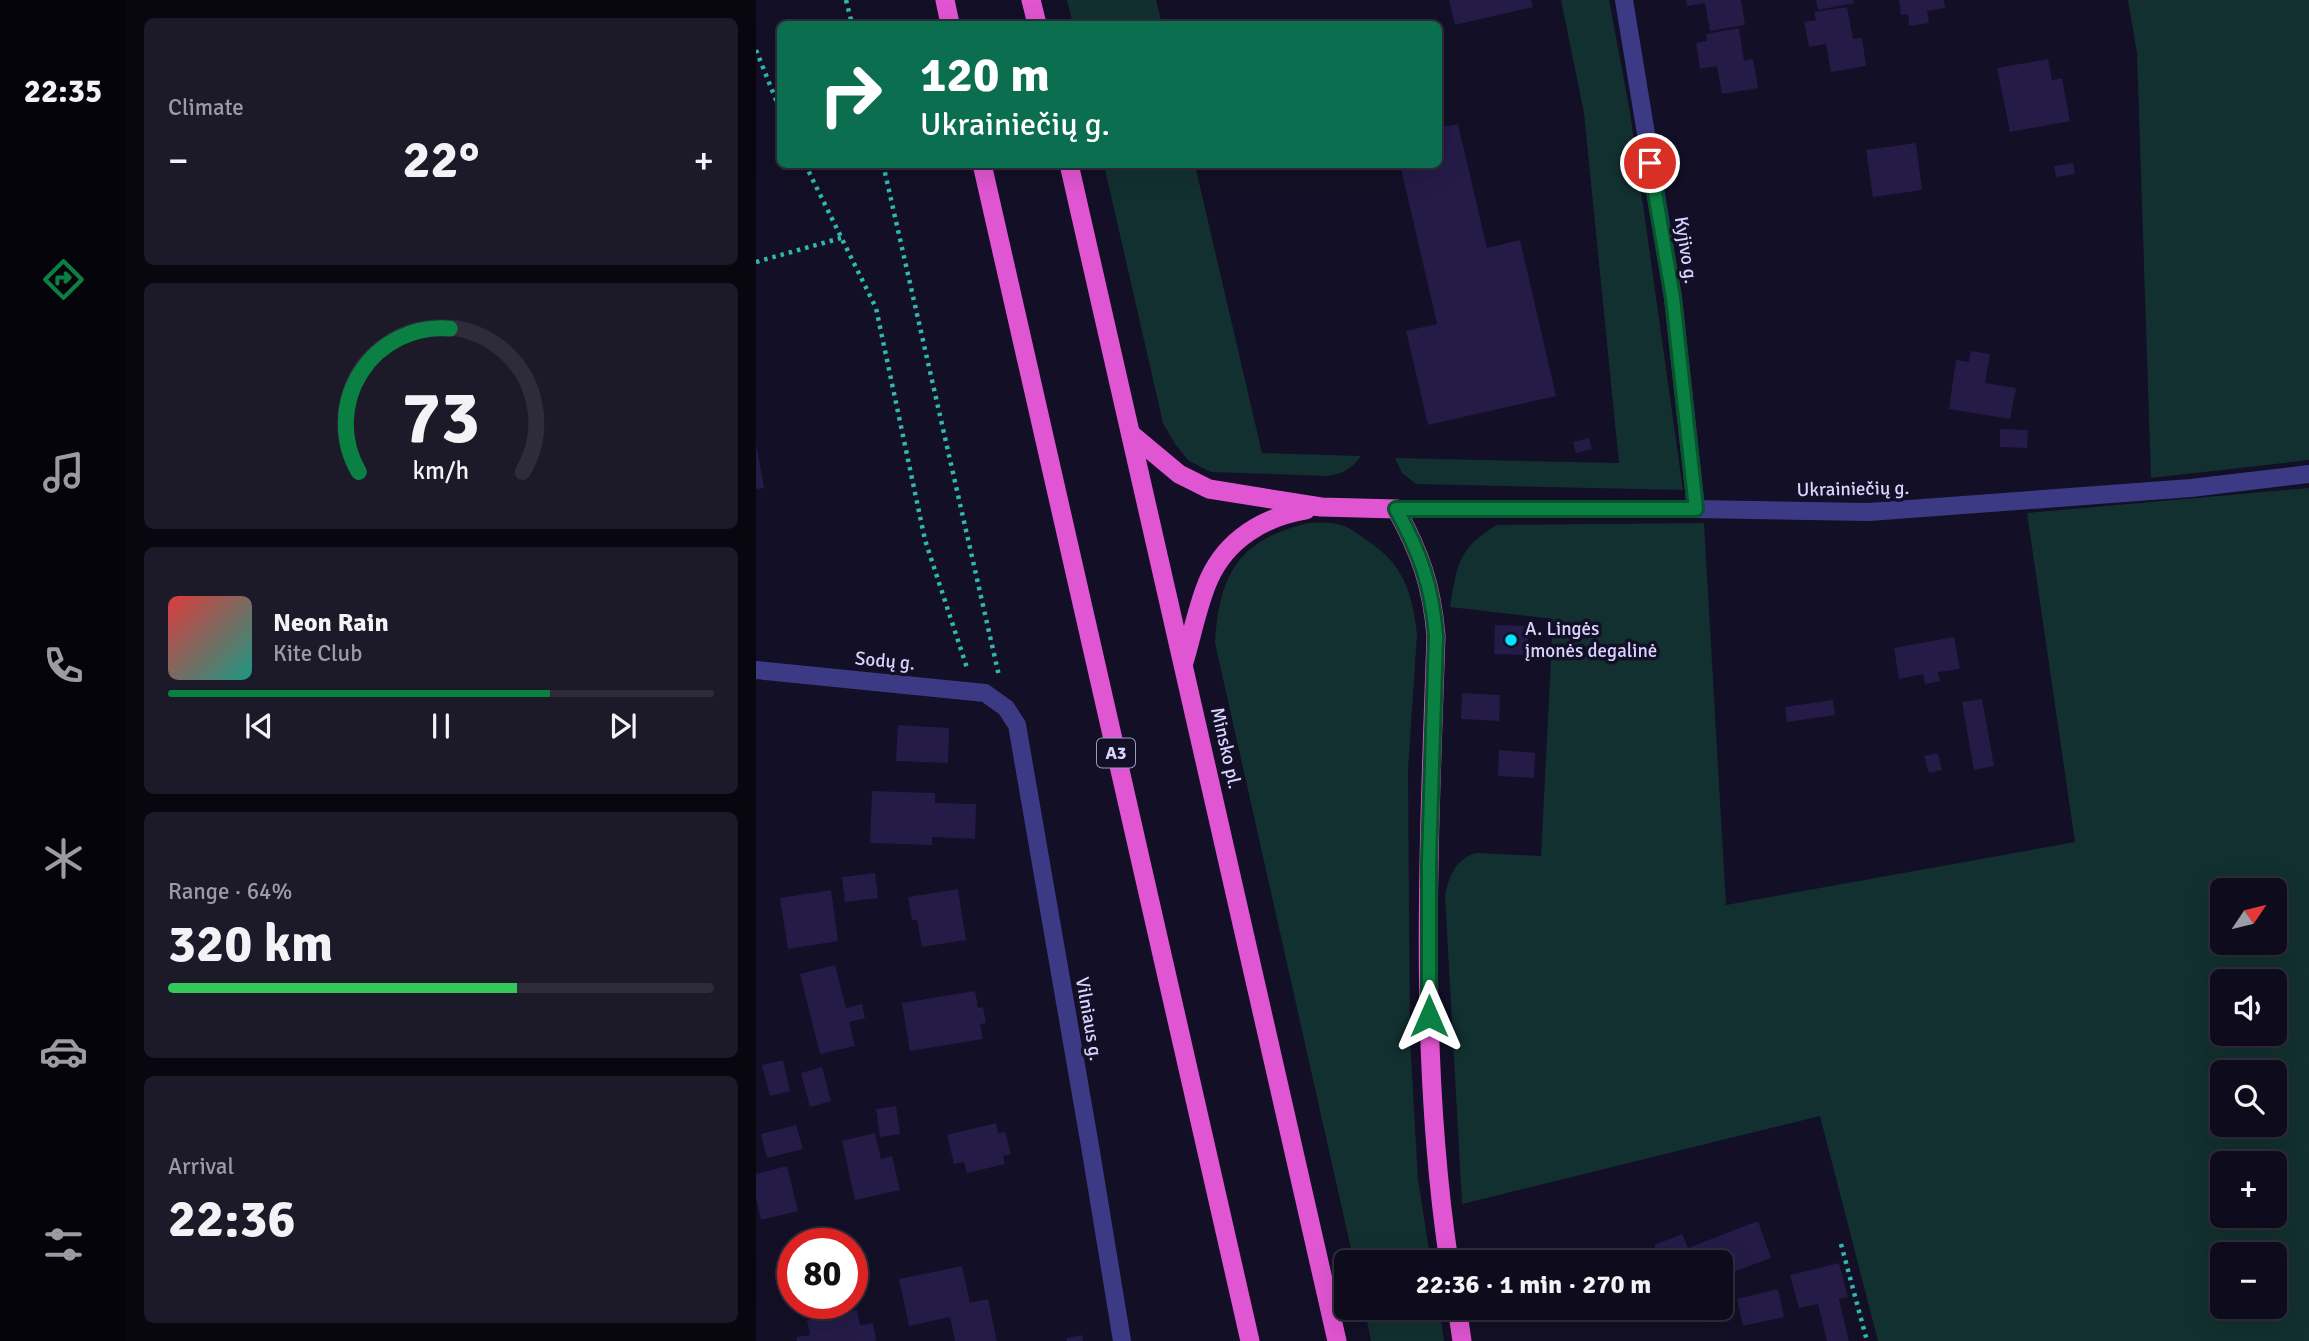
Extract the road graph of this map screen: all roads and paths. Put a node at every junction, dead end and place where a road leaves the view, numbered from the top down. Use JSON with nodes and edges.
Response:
{"nodes":[{"id":1,"x":846,"y":0,"type":"edge"},
{"id":2,"x":945,"y":0,"type":"edge"},
{"id":3,"x":1031,"y":0,"type":"edge"},
{"id":4,"x":1623,"y":0,"type":"edge"},
{"id":5,"x":851,"y":21,"type":"edge"},
{"id":6,"x":949,"y":21,"type":"edge"},
{"id":7,"x":1036,"y":21,"type":"edge"},
{"id":8,"x":756,"y":50,"type":"edge"},
{"id":9,"x":777,"y":102,"type":"edge"},
{"id":10,"x":807,"y":168,"type":"edge"},
{"id":11,"x":884,"y":168,"type":"edge"},
{"id":12,"x":983,"y":168,"type":"edge"},
{"id":13,"x":1070,"y":168,"type":"edge"},
{"id":14,"x":841,"y":238,"type":"junction"},
{"id":15,"x":756,"y":262,"type":"edge"},
{"id":16,"x":1131,"y":434,"type":"junction"},
{"id":17,"x":2309,"y":474,"type":"edge"},
{"id":18,"x":1321,"y":507,"type":"junction"},
{"id":19,"x":1396,"y":509,"type":"junction"},
{"id":20,"x":1696,"y":509,"type":"junction"},
{"id":21,"x":1184,"y":665,"type":"junction"},
{"id":22,"x":756,"y":670,"type":"edge"},
{"id":23,"x":969,"y":690,"type":"junction"},
{"id":24,"x":1006,"y":708,"type":"junction"},
{"id":25,"x":1841,"y":1244,"type":"dead end"},
{"id":26,"x":1448,"y":1250,"type":"edge"},
{"id":27,"x":1459,"y":1320,"type":"edge"},
{"id":28,"x":1122,"y":1341,"type":"edge"},
{"id":29,"x":1250,"y":1341,"type":"edge"},
{"id":30,"x":1337,"y":1341,"type":"edge"},
{"id":31,"x":1462,"y":1341,"type":"edge"},
{"id":32,"x":1867,"y":1341,"type":"edge"}],
"edges":[{"from":1,"to":5,"type":"path"},
{"from":2,"to":6,"type":"highway"},
{"from":3,"to":7,"type":"highway"},
{"from":4,"to":20,"type":"street","name":"Kyjivo g."},
{"from":8,"to":9,"type":"path"},
{"from":10,"to":14,"type":"path"},
{"from":11,"to":24,"type":"path"},
{"from":12,"to":29,"type":"highway","number":"A3"},
{"from":13,"to":16,"type":"highway","name":"Minsko pl."},
{"from":14,"to":15,"type":"path"},
{"from":14,"to":23,"type":"path"},
{"from":16,"to":18,"type":"highway"},
{"from":16,"to":21,"type":"highway","name":"Minsko pl."},
{"from":17,"to":20,"type":"street","name":"Ukrainiečių g."},
{"from":18,"to":19,"type":"highway"},
{"from":18,"to":21,"type":"highway"},
{"from":19,"to":20,"type":"street","name":"Ukrainiečių g."},
{"from":19,"to":26,"type":"highway"},
{"from":21,"to":30,"type":"highway","name":"Minsko pl."},
{"from":22,"to":23,"type":"street","name":"Sodų g."},
{"from":23,"to":24,"type":"street","name":"Sodų g."},
{"from":24,"to":28,"type":"street","name":"Vilniaus g."},
{"from":25,"to":32,"type":"path"},
{"from":27,"to":31,"type":"highway"}]}
